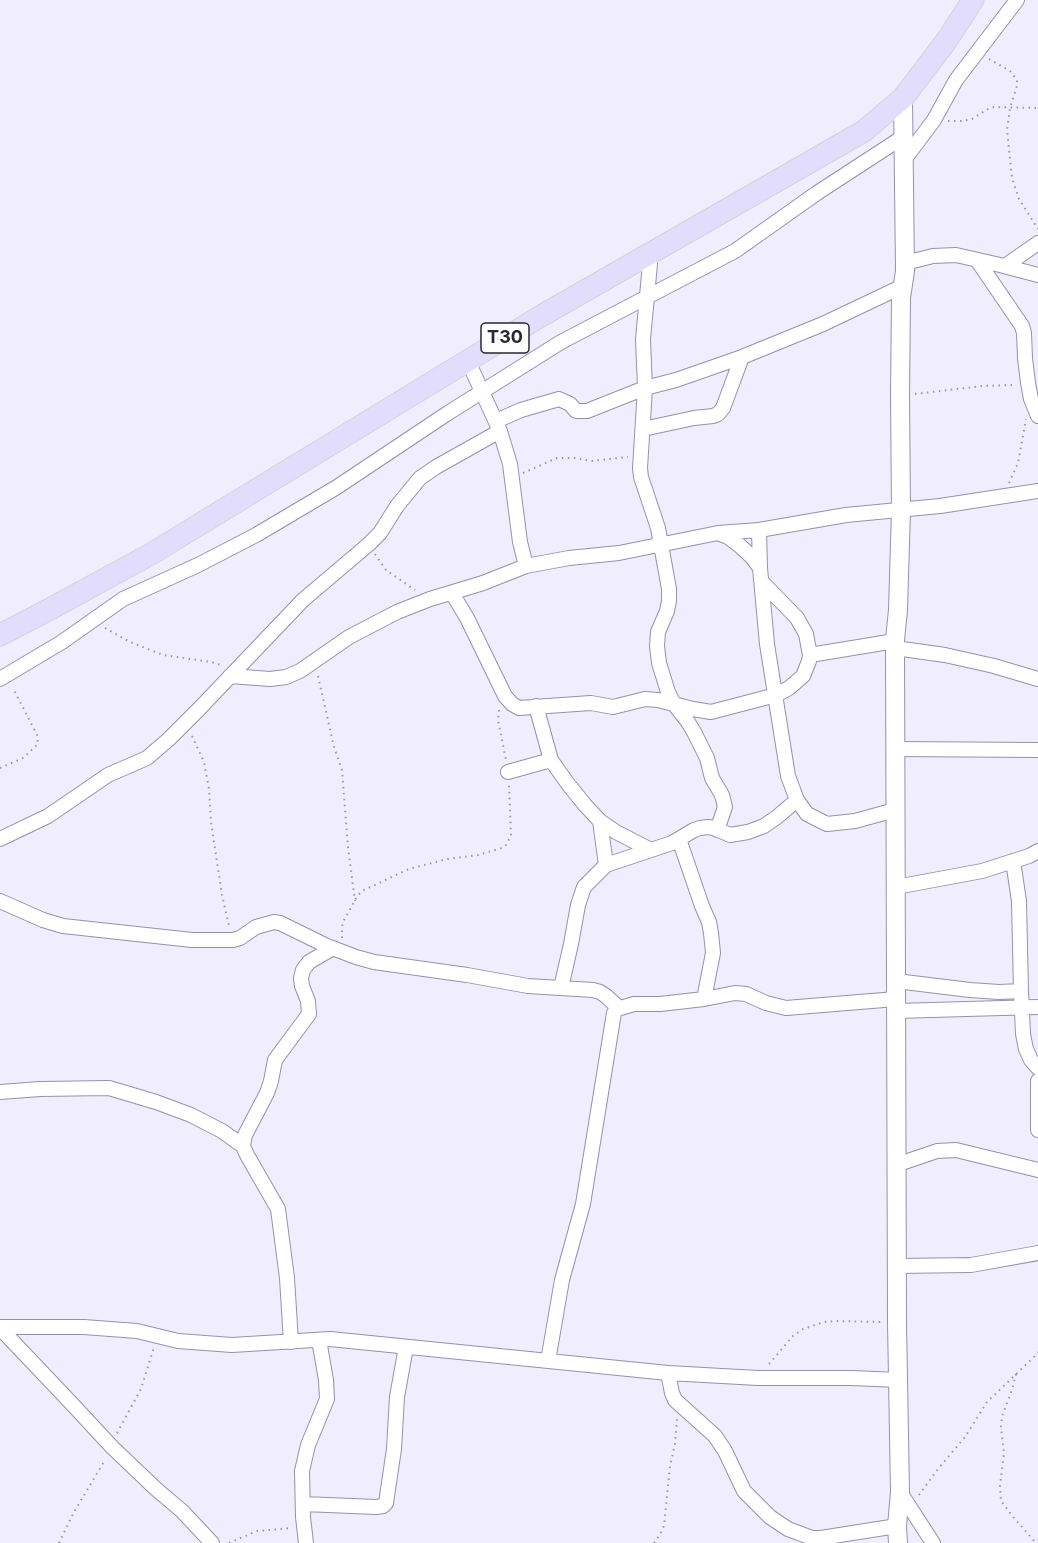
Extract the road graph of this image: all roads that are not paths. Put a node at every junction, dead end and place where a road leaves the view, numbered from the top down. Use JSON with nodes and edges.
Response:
{"nodes":[{"id":1,"x":974,"y":0,"type":"edge"},
{"id":2,"x":1017,"y":0,"type":"edge"},
{"id":3,"x":903,"y":98,"type":"junction"},
{"id":4,"x":903,"y":137,"type":"junction"},
{"id":5,"x":904,"y":160,"type":"junction"},
{"id":6,"x":1038,"y":243,"type":"edge"},
{"id":7,"x":651,"y":253,"type":"junction"},
{"id":8,"x":977,"y":260,"type":"junction"},
{"id":9,"x":905,"y":263,"type":"junction"},
{"id":10,"x":1005,"y":266,"type":"junction"},
{"id":11,"x":1038,"y":275,"type":"edge"},
{"id":12,"x":903,"y":286,"type":"junction"},
{"id":13,"x":646,"y":298,"type":"junction"},
{"id":14,"x":742,"y":357,"type":"junction"},
{"id":15,"x":468,"y":361,"type":"junction"},
{"id":16,"x":645,"y":388,"type":"junction"},
{"id":17,"x":482,"y":392,"type":"junction"},
{"id":18,"x":1038,"y":416,"type":"edge"},
{"id":19,"x":498,"y":426,"type":"junction"},
{"id":20,"x":643,"y":429,"type":"junction"},
{"id":21,"x":1038,"y":491,"type":"edge"},
{"id":22,"x":902,"y":510,"type":"junction"},
{"id":23,"x":759,"y":530,"type":"junction"},
{"id":24,"x":718,"y":534,"type":"junction"},
{"id":25,"x":662,"y":546,"type":"junction"},
{"id":26,"x":526,"y":566,"type":"junction"},
{"id":27,"x":760,"y":575,"type":"junction"},
{"id":28,"x":452,"y":593,"type":"junction"},
{"id":29,"x":0,"y":635,"type":"edge"},
{"id":30,"x":895,"y":645,"type":"junction"},
{"id":31,"x":810,"y":655,"type":"junction"},
{"id":32,"x":232,"y":674,"type":"junction"},
{"id":33,"x":3,"y":677,"type":"edge"},
{"id":34,"x":1038,"y":679,"type":"edge"},
{"id":35,"x":776,"y":695,"type":"junction"},
{"id":36,"x":674,"y":704,"type":"junction"},
{"id":37,"x":536,"y":706,"type":"junction"},
{"id":38,"x":895,"y":749,"type":"junction"},
{"id":39,"x":1038,"y":750,"type":"edge"},
{"id":40,"x":552,"y":760,"type":"junction"},
{"id":41,"x":508,"y":772,"type":"road end"},
{"id":42,"x":797,"y":800,"type":"junction"},
{"id":43,"x":895,"y":810,"type":"junction"},
{"id":44,"x":600,"y":821,"type":"junction"},
{"id":45,"x":717,"y":830,"type":"junction"},
{"id":46,"x":0,"y":839,"type":"edge"},
{"id":47,"x":680,"y":839,"type":"junction"},
{"id":48,"x":651,"y":850,"type":"junction"},
{"id":49,"x":1038,"y":851,"type":"edge"},
{"id":50,"x":1013,"y":861,"type":"junction"},
{"id":51,"x":606,"y":865,"type":"junction"},
{"id":52,"x":896,"y":887,"type":"junction"},
{"id":53,"x":0,"y":901,"type":"edge"},
{"id":54,"x":337,"y":949,"type":"junction"},
{"id":55,"x":561,"y":988,"type":"junction"},
{"id":56,"x":1021,"y":991,"type":"junction"},
{"id":57,"x":896,"y":997,"type":"junction"},
{"id":58,"x":704,"y":999,"type":"junction"},
{"id":59,"x":1038,"y":1007,"type":"edge"},
{"id":60,"x":619,"y":1008,"type":"junction"},
{"id":61,"x":1022,"y":1008,"type":"junction"},
{"id":62,"x":1038,"y":1068,"type":"edge"},
{"id":63,"x":1038,"y":1081,"type":"edge"},
{"id":64,"x":0,"y":1092,"type":"edge"},
{"id":65,"x":1038,"y":1130,"type":"edge"},
{"id":66,"x":243,"y":1146,"type":"junction"},
{"id":67,"x":896,"y":1166,"type":"junction"},
{"id":68,"x":1038,"y":1170,"type":"edge"},
{"id":69,"x":1038,"y":1253,"type":"edge"},
{"id":70,"x":897,"y":1266,"type":"junction"},
{"id":71,"x":0,"y":1327,"type":"edge"},
{"id":72,"x":319,"y":1340,"type":"junction"},
{"id":73,"x":291,"y":1342,"type":"junction"},
{"id":74,"x":406,"y":1347,"type":"junction"},
{"id":75,"x":548,"y":1362,"type":"junction"},
{"id":76,"x":668,"y":1373,"type":"junction"},
{"id":77,"x":898,"y":1380,"type":"junction"},
{"id":78,"x":905,"y":1499,"type":"junction"},
{"id":79,"x":303,"y":1504,"type":"junction"},
{"id":80,"x":898,"y":1534,"type":"edge"},
{"id":81,"x":212,"y":1543,"type":"edge"},
{"id":82,"x":306,"y":1543,"type":"edge"},
{"id":83,"x":933,"y":1543,"type":"edge"}],
"edges":[{"from":1,"to":3,"type":"main road","number":"T30"},
{"from":2,"to":5,"type":"street"},
{"from":3,"to":4,"type":"street"},
{"from":3,"to":7,"type":"main road","number":"T30"},
{"from":4,"to":5,"type":"street"},
{"from":4,"to":13,"type":"street"},
{"from":5,"to":9,"type":"street"},
{"from":6,"to":10,"type":"street"},
{"from":7,"to":13,"type":"street"},
{"from":7,"to":15,"type":"main road","number":"T30"},
{"from":8,"to":9,"type":"street"},
{"from":8,"to":10,"type":"street"},
{"from":8,"to":18,"type":"street"},
{"from":9,"to":12,"type":"street"},
{"from":10,"to":11,"type":"street"},
{"from":12,"to":14,"type":"street"},
{"from":12,"to":22,"type":"street"},
{"from":13,"to":16,"type":"street"},
{"from":13,"to":17,"type":"street"},
{"from":14,"to":16,"type":"street"},
{"from":14,"to":20,"type":"street"},
{"from":15,"to":17,"type":"street"},
{"from":15,"to":29,"type":"main road","number":"T30"},
{"from":16,"to":19,"type":"street"},
{"from":16,"to":20,"type":"street"},
{"from":17,"to":19,"type":"street"},
{"from":17,"to":33,"type":"street"},
{"from":19,"to":26,"type":"street"},
{"from":19,"to":32,"type":"street"},
{"from":20,"to":25,"type":"street"},
{"from":21,"to":22,"type":"street"},
{"from":22,"to":23,"type":"street"},
{"from":22,"to":30,"type":"street"},
{"from":23,"to":24,"type":"street"},
{"from":23,"to":27,"type":"street"},
{"from":24,"to":25,"type":"street"},
{"from":24,"to":27,"type":"street"},
{"from":25,"to":26,"type":"street"},
{"from":25,"to":36,"type":"street"},
{"from":26,"to":28,"type":"street"},
{"from":27,"to":31,"type":"street"},
{"from":27,"to":35,"type":"street"},
{"from":28,"to":32,"type":"street"},
{"from":28,"to":37,"type":"street"},
{"from":30,"to":31,"type":"street"},
{"from":30,"to":34,"type":"street"},
{"from":30,"to":38,"type":"street"},
{"from":31,"to":35,"type":"street"},
{"from":32,"to":46,"type":"street"},
{"from":35,"to":36,"type":"street"},
{"from":35,"to":42,"type":"street"},
{"from":36,"to":37,"type":"street"},
{"from":36,"to":45,"type":"street"},
{"from":37,"to":40,"type":"street"},
{"from":38,"to":39,"type":"street"},
{"from":38,"to":43,"type":"street"},
{"from":40,"to":41,"type":"street"},
{"from":40,"to":44,"type":"street"},
{"from":42,"to":43,"type":"street"},
{"from":42,"to":45,"type":"street"},
{"from":43,"to":52,"type":"street"},
{"from":44,"to":48,"type":"street"},
{"from":44,"to":51,"type":"street"},
{"from":45,"to":47,"type":"street"},
{"from":47,"to":48,"type":"street"},
{"from":47,"to":58,"type":"street"},
{"from":48,"to":51,"type":"street"},
{"from":49,"to":50,"type":"street"},
{"from":50,"to":52,"type":"street"},
{"from":50,"to":56,"type":"street"},
{"from":51,"to":55,"type":"street"},
{"from":52,"to":57,"type":"street"},
{"from":53,"to":54,"type":"street"},
{"from":54,"to":55,"type":"street"},
{"from":54,"to":66,"type":"street"},
{"from":55,"to":60,"type":"street"},
{"from":56,"to":57,"type":"street"},
{"from":56,"to":61,"type":"street"},
{"from":57,"to":58,"type":"street"},
{"from":57,"to":61,"type":"street"},
{"from":57,"to":67,"type":"street"},
{"from":58,"to":60,"type":"street"},
{"from":59,"to":61,"type":"street"},
{"from":60,"to":75,"type":"street"},
{"from":61,"to":62,"type":"street"},
{"from":63,"to":65,"type":"street"},
{"from":64,"to":66,"type":"street"},
{"from":66,"to":73,"type":"street"},
{"from":67,"to":68,"type":"street"},
{"from":67,"to":70,"type":"street"},
{"from":69,"to":70,"type":"street"},
{"from":70,"to":77,"type":"street"},
{"from":71,"to":73,"type":"street"},
{"from":71,"to":81,"type":"street"},
{"from":72,"to":73,"type":"street"},
{"from":72,"to":74,"type":"street"},
{"from":72,"to":79,"type":"street"},
{"from":74,"to":75,"type":"street"},
{"from":74,"to":79,"type":"street"},
{"from":75,"to":76,"type":"street"},
{"from":76,"to":77,"type":"street"},
{"from":76,"to":80,"type":"street"},
{"from":77,"to":78,"type":"street"},
{"from":78,"to":80,"type":"street"},
{"from":78,"to":83,"type":"street"},
{"from":79,"to":82,"type":"street"}]}
